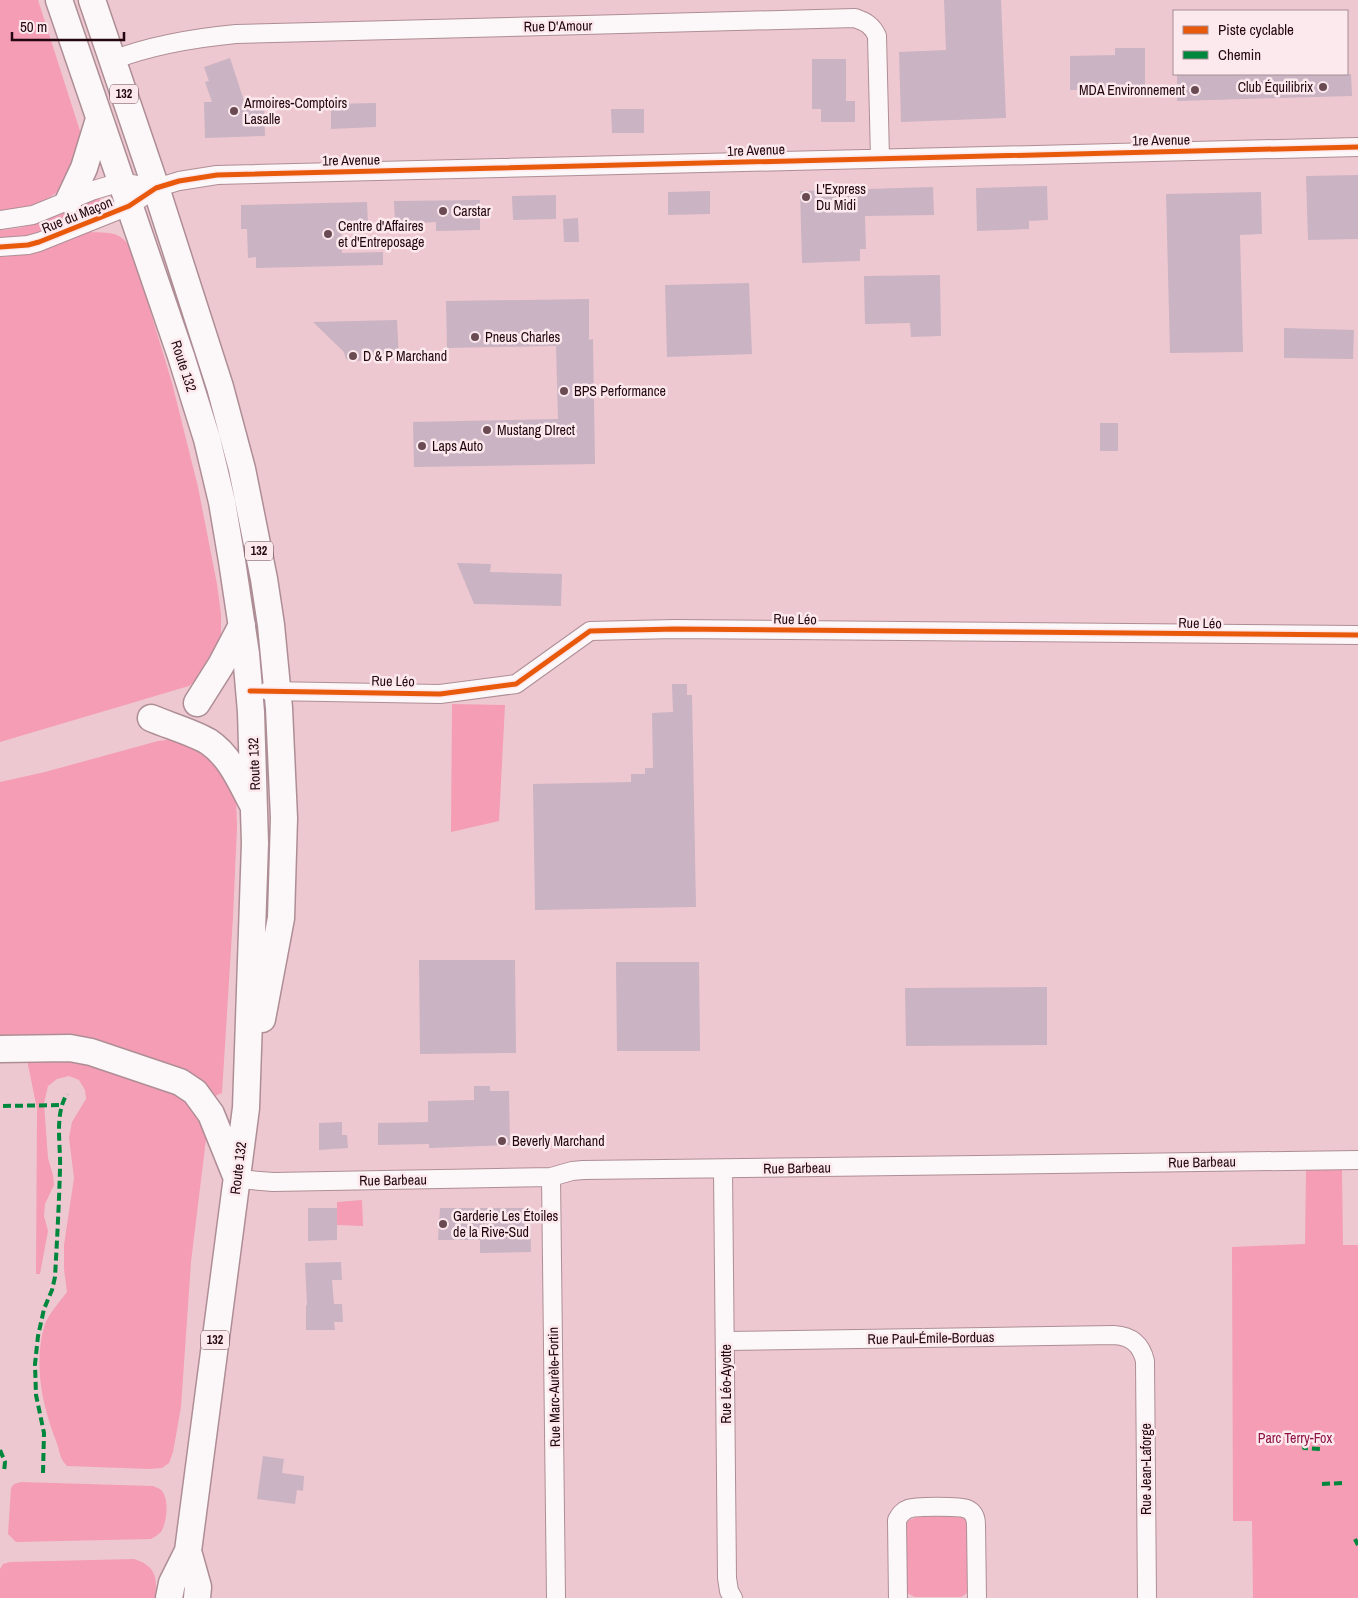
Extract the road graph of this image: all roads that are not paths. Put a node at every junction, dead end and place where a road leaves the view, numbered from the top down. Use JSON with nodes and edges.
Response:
{"nodes":[{"id":1,"x":59,"y":0,"type":"edge"},
{"id":2,"x":92,"y":0,"type":"edge"},
{"id":3,"x":113,"y":60,"type":"junction"},
{"id":4,"x":99,"y":119,"type":"junction"},
{"id":5,"x":1358,"y":147,"type":"edge"},
{"id":6,"x":880,"y":158,"type":"junction"},
{"id":7,"x":156,"y":188,"type":"junction"},
{"id":8,"x":125,"y":194,"type":"junction"},
{"id":9,"x":69,"y":200,"type":"junction"},
{"id":10,"x":0,"y":220,"type":"edge"},
{"id":11,"x":0,"y":247,"type":"edge"},
{"id":12,"x":242,"y":625,"type":"junction"},
{"id":13,"x":1358,"y":636,"type":"edge"},
{"id":14,"x":250,"y":691,"type":"junction"},
{"id":15,"x":277,"y":691,"type":"junction"},
{"id":16,"x":197,"y":704,"type":"dead end"},
{"id":17,"x":151,"y":718,"type":"dead end"},
{"id":18,"x":255,"y":808,"type":"junction"},
{"id":19,"x":0,"y":1049,"type":"edge"},
{"id":20,"x":246,"y":1108,"type":"junction"},
{"id":21,"x":1358,"y":1160,"type":"edge"},
{"id":22,"x":723,"y":1169,"type":"junction"},
{"id":23,"x":551,"y":1177,"type":"junction"},
{"id":24,"x":237,"y":1179,"type":"junction"},
{"id":25,"x":725,"y":1341,"type":"junction"},
{"id":26,"x":1136,"y":1342,"type":"joint"},
{"id":27,"x":188,"y":1551,"type":"junction"},
{"id":28,"x":169,"y":1598,"type":"edge"},
{"id":29,"x":197,"y":1598,"type":"edge"},
{"id":30,"x":556,"y":1598,"type":"edge"},
{"id":31,"x":734,"y":1598,"type":"edge"},
{"id":32,"x":898,"y":1598,"type":"edge"},
{"id":33,"x":977,"y":1598,"type":"edge"},
{"id":34,"x":1147,"y":1598,"type":"edge"}],
"edges":[{"from":1,"to":4,"type":"highway","name":"Route 132","number":"132"},
{"from":2,"to":3,"type":"highway","name":"Route 132","number":"132"},
{"from":3,"to":6,"type":"street","name":"Rue D'Amour"},
{"from":3,"to":7,"type":"highway","name":"Route 132","number":"132"},
{"from":4,"to":8,"type":"highway","name":"Route 132","number":"132"},
{"from":4,"to":9,"type":"highway"},
{"from":5,"to":6,"type":"street","name":"1re Avenue"},
{"from":6,"to":7,"type":"street","name":"1re Avenue"},
{"from":7,"to":8,"type":"street","name":"Rue du Maçon"},
{"from":7,"to":8,"type":"street","name":"Rue du Maçon"},
{"from":7,"to":15,"type":"highway","name":"Route 132","number":"132"},
{"from":8,"to":9,"type":"street","name":"Rue du Maçon"},
{"from":8,"to":11,"type":"street","name":"Rue du Maçon"},
{"from":8,"to":12,"type":"highway","name":"Route 132","number":"132"},
{"from":9,"to":10,"type":"street","name":"Rue du Maçon"},
{"from":12,"to":14,"type":"highway","name":"Route 132","number":"132"},
{"from":12,"to":16,"type":"highway"},
{"from":13,"to":15,"type":"street","name":"Rue Léo"},
{"from":14,"to":15,"type":"street","name":"Rue Léo"},
{"from":14,"to":18,"type":"highway","name":"Route 132","number":"132"},
{"from":15,"to":20,"type":"highway","name":"Route 132","number":"132"},
{"from":17,"to":18,"type":"highway"},
{"from":18,"to":20,"type":"highway","name":"Route 132","number":"132"},
{"from":19,"to":24,"type":"highway"},
{"from":20,"to":24,"type":"highway","name":"Route 132","number":"132"},
{"from":21,"to":22,"type":"street","name":"Rue Barbeau"},
{"from":22,"to":23,"type":"street","name":"Rue Barbeau"},
{"from":22,"to":25,"type":"street","name":"Rue Léo-Ayotte"},
{"from":23,"to":24,"type":"street","name":"Rue Barbeau"},
{"from":23,"to":30,"type":"street","name":"Rue Marc-Aurèle-Fortin"},
{"from":24,"to":27,"type":"highway","name":"Route 132","number":"132"},
{"from":25,"to":26,"type":"street","name":"Rue Paul-Émile-Borduas"},
{"from":25,"to":31,"type":"street","name":"Rue Léo-Ayotte"},
{"from":26,"to":34,"type":"street","name":"Rue Jean-Laforge"},
{"from":27,"to":28,"type":"highway","name":"Route 132","number":"132"},
{"from":27,"to":29,"type":"highway","name":"Route 132","number":"132"},
{"from":32,"to":33,"type":"street"}]}
